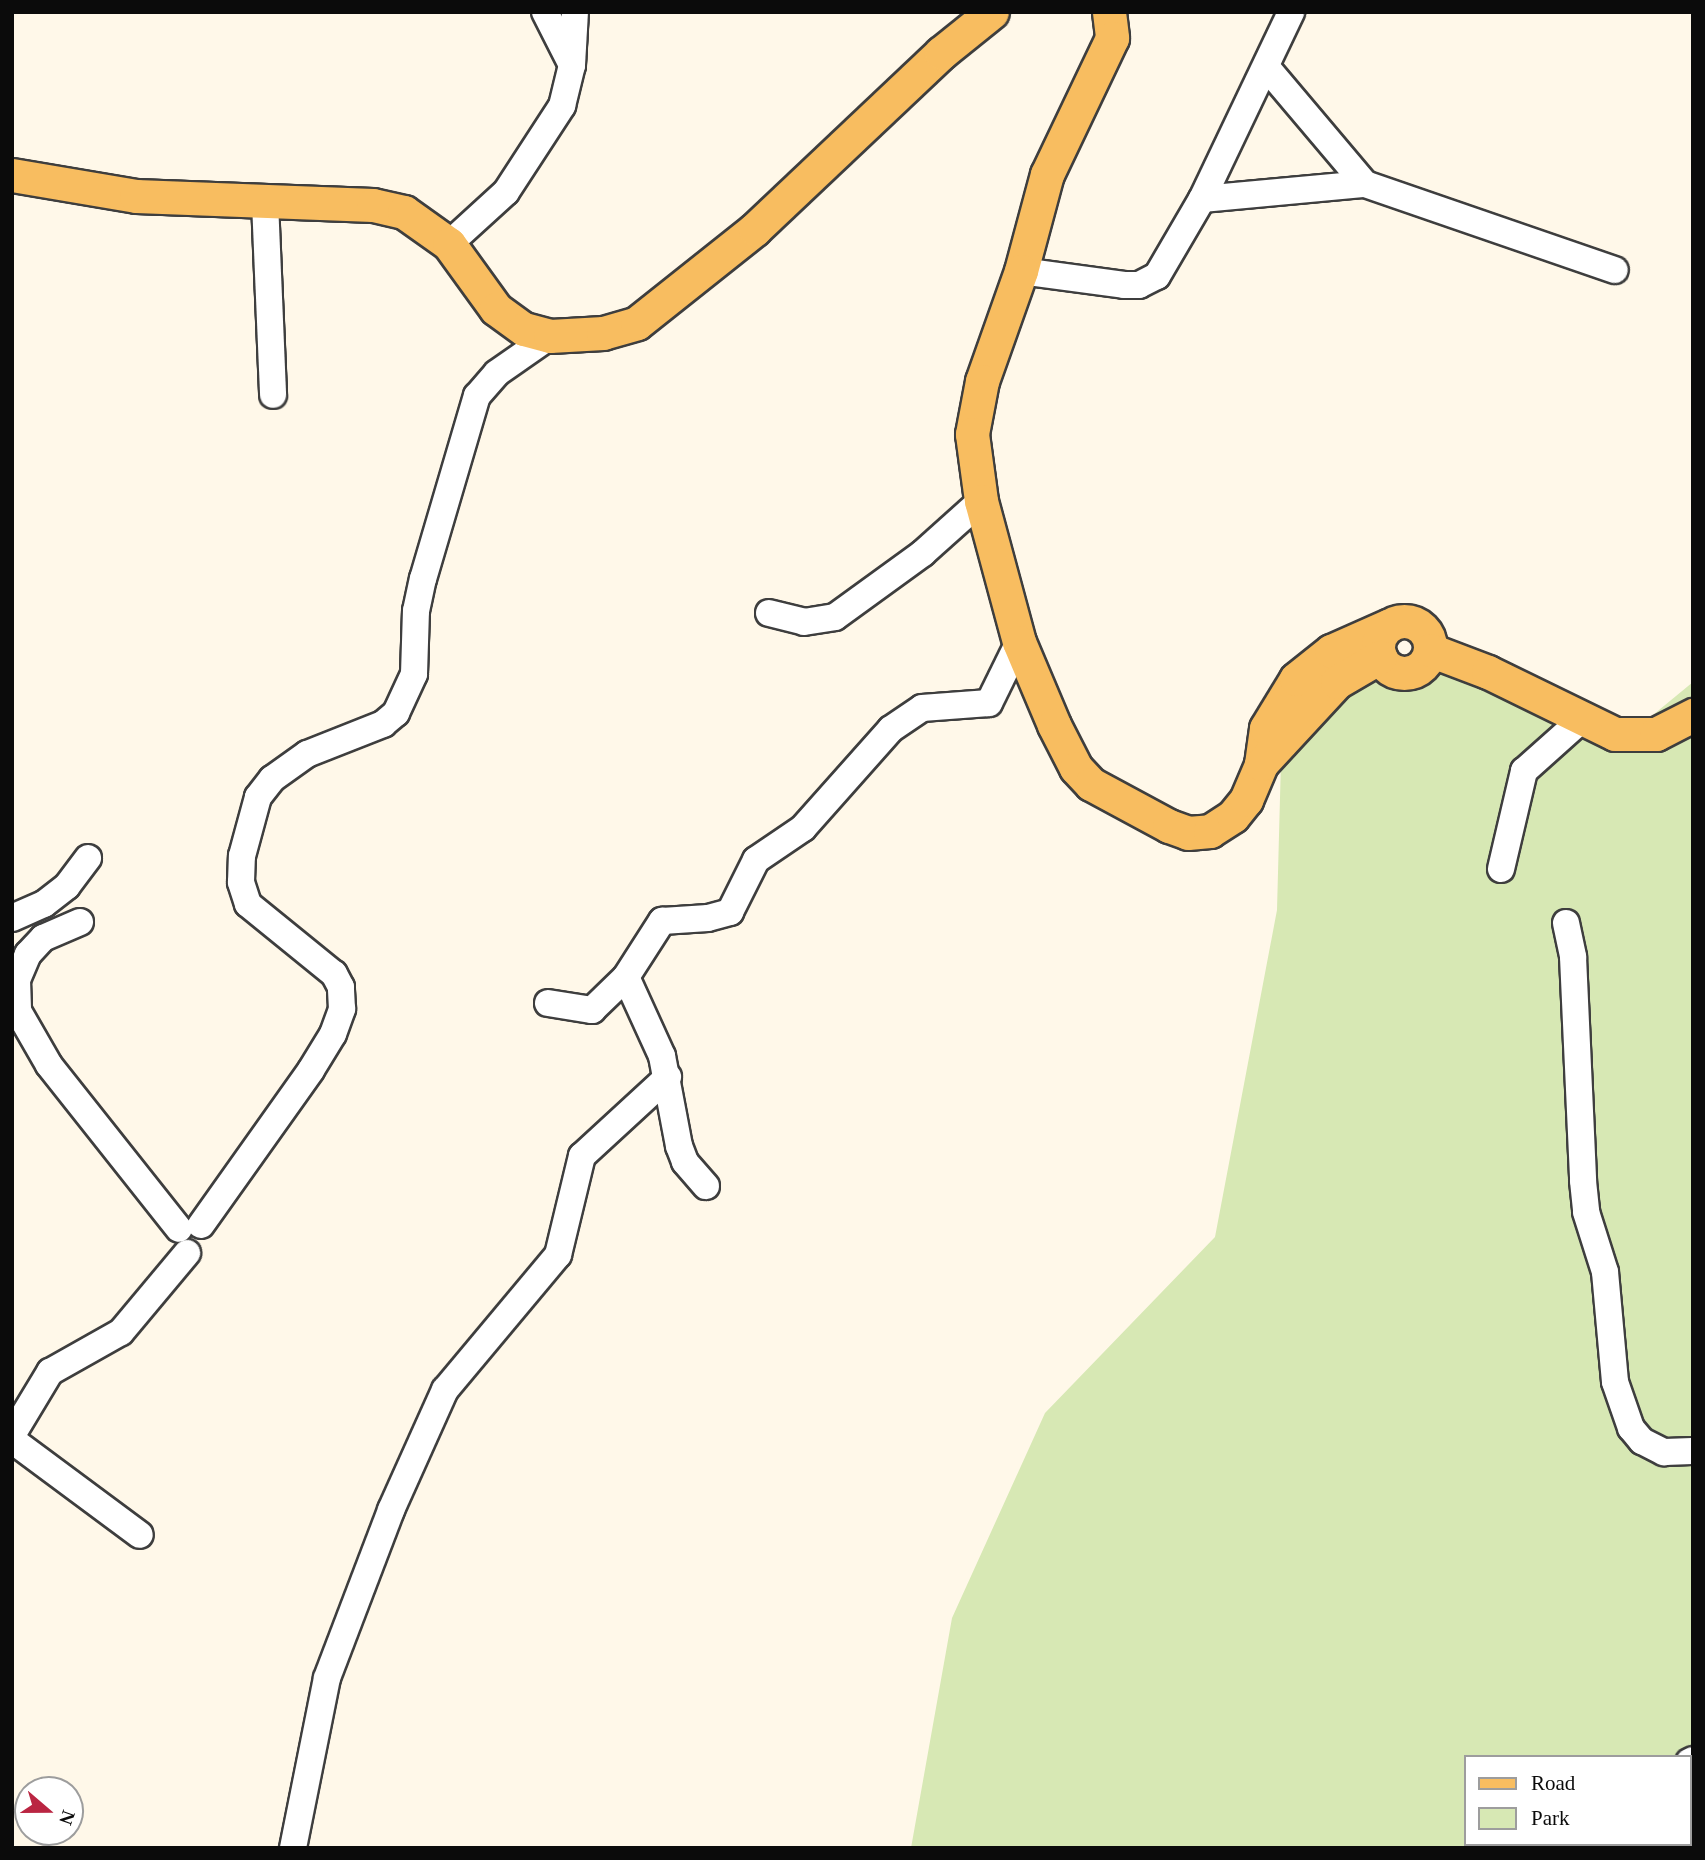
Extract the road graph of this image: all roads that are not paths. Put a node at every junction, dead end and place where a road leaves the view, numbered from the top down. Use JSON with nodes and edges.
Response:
{"nodes":[{"id":1,"x":545,"y":12,"type":"edge"},
{"id":2,"x":575,"y":12,"type":"edge"},
{"id":3,"x":992,"y":12,"type":"edge"},
{"id":4,"x":1109,"y":12,"type":"edge"},
{"id":5,"x":1291,"y":12,"type":"edge"},
{"id":6,"x":572,"y":65,"type":"junction"},
{"id":7,"x":1267,"y":68,"type":"junction"},
{"id":8,"x":12,"y":175,"type":"edge"},
{"id":9,"x":1365,"y":184,"type":"junction"},
{"id":10,"x":1202,"y":198,"type":"junction"},
{"id":11,"x":265,"y":202,"type":"junction"},
{"id":12,"x":449,"y":244,"type":"junction"},
{"id":13,"x":1615,"y":270,"type":"dead end"},
{"id":14,"x":1021,"y":271,"type":"junction"},
{"id":15,"x":551,"y":336,"type":"junction"},
{"id":16,"x":273,"y":394,"type":"dead end"},
{"id":17,"x":981,"y":500,"type":"junction"},
{"id":18,"x":769,"y":613,"type":"dead end"},
{"id":19,"x":1390,"y":625,"type":"junction"},
{"id":20,"x":1019,"y":642,"type":"junction"},
{"id":21,"x":1430,"y":650,"type":"junction"},
{"id":22,"x":1381,"y":657,"type":"junction"},
{"id":23,"x":1693,"y":715,"type":"edge"},
{"id":24,"x":1581,"y":720,"type":"junction"},
{"id":25,"x":1261,"y":764,"type":"junction"},
{"id":26,"x":88,"y":858,"type":"dead end"},
{"id":27,"x":1501,"y":869,"type":"dead end"},
{"id":28,"x":12,"y":918,"type":"edge"},
{"id":29,"x":80,"y":922,"type":"dead end"},
{"id":30,"x":1566,"y":923,"type":"dead end"},
{"id":31,"x":626,"y":978,"type":"junction"},
{"id":32,"x":548,"y":1003,"type":"dead end"},
{"id":33,"x":15,"y":1010,"type":"edge"},
{"id":34,"x":668,"y":1077,"type":"junction"},
{"id":35,"x":706,"y":1186,"type":"dead end"},
{"id":36,"x":189,"y":1235,"type":"junction"},
{"id":37,"x":12,"y":1437,"type":"edge"},
{"id":38,"x":1693,"y":1451,"type":"edge"},
{"id":39,"x":141,"y":1535,"type":"dead end"},
{"id":40,"x":293,"y":1848,"type":"edge"}],
"edges":[{"from":1,"to":6,"type":"street"},
{"from":2,"to":6,"type":"street"},
{"from":3,"to":15,"type":"main road"},
{"from":4,"to":14,"type":"main road"},
{"from":5,"to":7,"type":"street"},
{"from":6,"to":12,"type":"street"},
{"from":7,"to":9,"type":"street"},
{"from":7,"to":10,"type":"street"},
{"from":8,"to":11,"type":"main road"},
{"from":9,"to":10,"type":"street"},
{"from":9,"to":13,"type":"street"},
{"from":10,"to":14,"type":"street"},
{"from":11,"to":12,"type":"main road"},
{"from":11,"to":16,"type":"street"},
{"from":12,"to":15,"type":"main road"},
{"from":14,"to":17,"type":"main road"},
{"from":15,"to":36,"type":"street"},
{"from":17,"to":18,"type":"street"},
{"from":17,"to":20,"type":"main road"},
{"from":19,"to":21,"type":"main road"},
{"from":19,"to":22,"type":"main road"},
{"from":19,"to":25,"type":"main road"},
{"from":20,"to":25,"type":"main road"},
{"from":20,"to":31,"type":"street"},
{"from":21,"to":22,"type":"main road"},
{"from":21,"to":24,"type":"main road"},
{"from":22,"to":25,"type":"main road"},
{"from":23,"to":24,"type":"main road"},
{"from":24,"to":27,"type":"street"},
{"from":26,"to":28,"type":"street"},
{"from":29,"to":33,"type":"street"},
{"from":30,"to":38,"type":"street"},
{"from":31,"to":32,"type":"street"},
{"from":31,"to":34,"type":"street"},
{"from":33,"to":36,"type":"street"},
{"from":34,"to":35,"type":"street"},
{"from":34,"to":40,"type":"street"},
{"from":36,"to":37,"type":"street"},
{"from":37,"to":39,"type":"street"}]}
